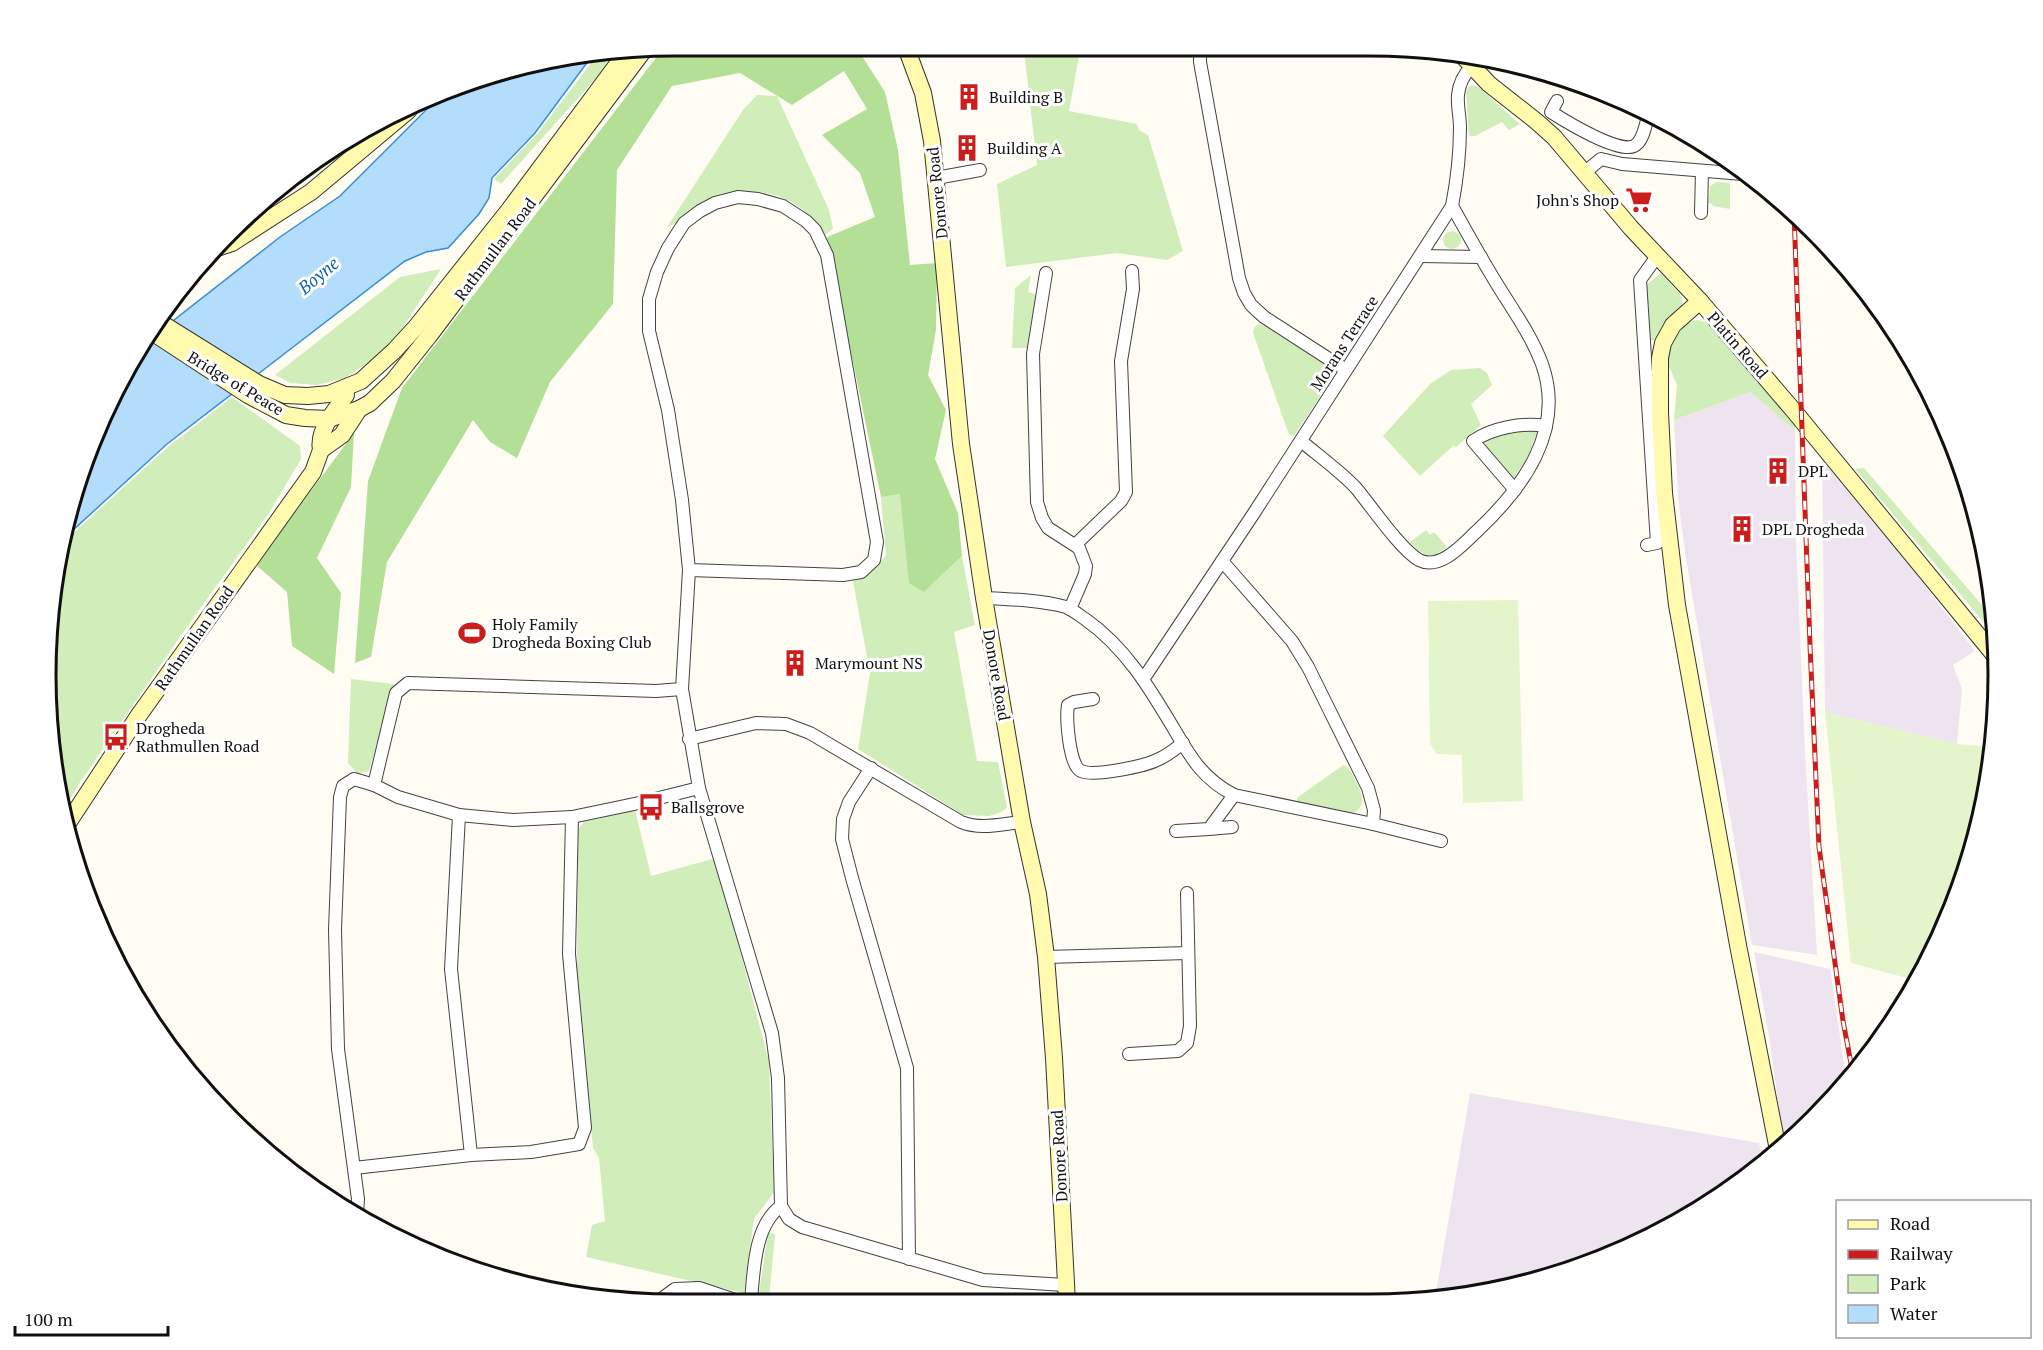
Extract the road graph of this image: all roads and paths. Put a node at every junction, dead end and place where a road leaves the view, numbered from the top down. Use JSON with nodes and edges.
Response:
{"nodes":[{"id":1,"x":909,"y":56,"type":"edge"},
{"id":2,"x":1201,"y":56,"type":"edge"},
{"id":3,"x":639,"y":57,"type":"edge"},
{"id":4,"x":622,"y":58,"type":"edge"},
{"id":5,"x":1472,"y":66,"type":"joint"},
{"id":6,"x":1557,"y":101,"type":"dead end"},
{"id":7,"x":1647,"y":121,"type":"edge"},
{"id":8,"x":383,"y":128,"type":"edge"},
{"id":9,"x":980,"y":170,"type":"dead end"},
{"id":10,"x":1702,"y":171,"type":"junction"},
{"id":11,"x":1585,"y":172,"type":"junction"},
{"id":12,"x":1729,"y":172,"type":"edge"},
{"id":13,"x":936,"y":178,"type":"junction"},
{"id":14,"x":1452,"y":206,"type":"junction"},
{"id":15,"x":1701,"y":213,"type":"dead end"},
{"id":16,"x":233,"y":242,"type":"edge"},
{"id":17,"x":1658,"y":255,"type":"junction"},
{"id":18,"x":1421,"y":256,"type":"junction"},
{"id":19,"x":1480,"y":257,"type":"junction"},
{"id":20,"x":1132,"y":271,"type":"dead end"},
{"id":21,"x":1046,"y":273,"type":"dead end"},
{"id":22,"x":1700,"y":301,"type":"junction"},
{"id":23,"x":162,"y":329,"type":"edge"},
{"id":24,"x":1347,"y":370,"type":"junction"},
{"id":25,"x":345,"y":388,"type":"junction"},
{"id":26,"x":254,"y":389,"type":"junction"},
{"id":27,"x":308,"y":396,"type":"junction"},
{"id":28,"x":359,"y":409,"type":"junction"},
{"id":29,"x":1654,"y":413,"type":"junction"},
{"id":30,"x":305,"y":418,"type":"junction"},
{"id":31,"x":329,"y":419,"type":"junction"},
{"id":32,"x":1545,"y":426,"type":"junction"},
{"id":33,"x":336,"y":439,"type":"junction"},
{"id":34,"x":1301,"y":441,"type":"junction"},
{"id":35,"x":321,"y":450,"type":"junction"},
{"id":36,"x":1515,"y":490,"type":"junction"},
{"id":37,"x":1647,"y":544,"type":"dead end"},
{"id":38,"x":1075,"y":545,"type":"junction"},
{"id":39,"x":1222,"y":561,"type":"junction"},
{"id":40,"x":689,"y":570,"type":"junction"},
{"id":41,"x":984,"y":598,"type":"junction"},
{"id":42,"x":1070,"y":609,"type":"junction"},
{"id":43,"x":1987,"y":646,"type":"edge"},
{"id":44,"x":1144,"y":678,"type":"junction"},
{"id":45,"x":682,"y":689,"type":"junction"},
{"id":46,"x":1094,"y":699,"type":"dead end"},
{"id":47,"x":689,"y":739,"type":"junction"},
{"id":48,"x":1183,"y":743,"type":"junction"},
{"id":49,"x":871,"y":768,"type":"junction"},
{"id":50,"x":374,"y":784,"type":"junction"},
{"id":51,"x":699,"y":788,"type":"junction"},
{"id":52,"x":1234,"y":795,"type":"junction"},
{"id":53,"x":459,"y":815,"type":"junction"},
{"id":54,"x":72,"y":816,"type":"edge"},
{"id":55,"x":572,"y":817,"type":"junction"},
{"id":56,"x":1022,"y":822,"type":"junction"},
{"id":57,"x":1373,"y":824,"type":"junction"},
{"id":58,"x":1232,"y":827,"type":"dead end"},
{"id":59,"x":1209,"y":829,"type":"junction"},
{"id":60,"x":1176,"y":831,"type":"dead end"},
{"id":61,"x":1441,"y":841,"type":"dead end"},
{"id":62,"x":1188,"y":893,"type":"dead end"},
{"id":63,"x":1188,"y":953,"type":"junction"},
{"id":64,"x":1046,"y":957,"type":"junction"},
{"id":65,"x":1129,"y":1054,"type":"dead end"},
{"id":66,"x":1776,"y":1141,"type":"edge"},
{"id":67,"x":471,"y":1155,"type":"junction"},
{"id":68,"x":354,"y":1168,"type":"junction"},
{"id":69,"x":782,"y":1206,"type":"junction"},
{"id":70,"x":357,"y":1207,"type":"edge"},
{"id":71,"x":909,"y":1259,"type":"junction"},
{"id":72,"x":1065,"y":1285,"type":"junction"},
{"id":73,"x":668,"y":1294,"type":"edge"},
{"id":74,"x":717,"y":1294,"type":"edge"},
{"id":75,"x":752,"y":1294,"type":"edge"},
{"id":76,"x":1066,"y":1294,"type":"edge"}],
"edges":[{"from":1,"to":13,"type":"street","name":"Donore Road"},
{"from":2,"to":24,"type":"street"},
{"from":3,"to":28,"type":"street","name":"Rathmullan Road"},
{"from":4,"to":25,"type":"street","name":"Rathmullan Road"},
{"from":5,"to":11,"type":"street","name":"Platin Road"},
{"from":5,"to":14,"type":"street","name":"Morans Terrace"},
{"from":6,"to":7,"type":"street"},
{"from":8,"to":16,"type":"street"},
{"from":9,"to":13,"type":"street"},
{"from":10,"to":11,"type":"street"},
{"from":10,"to":12,"type":"street"},
{"from":10,"to":15,"type":"street"},
{"from":11,"to":17,"type":"street","name":"Platin Road"},
{"from":13,"to":41,"type":"street","name":"Donore Road"},
{"from":14,"to":18,"type":"street","name":"Morans Terrace"},
{"from":14,"to":19,"type":"street"},
{"from":17,"to":22,"type":"street","name":"Platin Road"},
{"from":17,"to":29,"type":"street"},
{"from":18,"to":19,"type":"street"},
{"from":18,"to":24,"type":"street","name":"Morans Terrace"},
{"from":19,"to":32,"type":"street"},
{"from":20,"to":38,"type":"street"},
{"from":21,"to":38,"type":"street"},
{"from":22,"to":29,"type":"street"},
{"from":22,"to":43,"type":"street","name":"Platin Road"},
{"from":23,"to":26,"type":"street","name":"Bridge of Peace"},
{"from":24,"to":34,"type":"street","name":"Morans Terrace"},
{"from":25,"to":27,"type":"street","name":"Bridge of Peace"},
{"from":25,"to":31,"type":"street","name":"Rathmullan Road"},
{"from":26,"to":27,"type":"street","name":"Bridge of Peace"},
{"from":26,"to":30,"type":"street","name":"Bridge of Peace"},
{"from":27,"to":31,"type":"street"},
{"from":28,"to":31,"type":"street","name":"Bridge of Peace"},
{"from":28,"to":33,"type":"street","name":"Rathmullan Road"},
{"from":29,"to":37,"type":"street"},
{"from":29,"to":66,"type":"street"},
{"from":30,"to":31,"type":"street","name":"Bridge of Peace"},
{"from":30,"to":35,"type":"street"},
{"from":31,"to":33,"type":"street"},
{"from":31,"to":35,"type":"street","name":"Rathmullan Road"},
{"from":32,"to":36,"type":"street"},
{"from":32,"to":36,"type":"street"},
{"from":33,"to":35,"type":"street","name":"Rathmullan Road"},
{"from":34,"to":36,"type":"street"},
{"from":34,"to":39,"type":"street","name":"Morans Terrace"},
{"from":35,"to":54,"type":"street","name":"Rathmullan Road"},
{"from":38,"to":42,"type":"street"},
{"from":39,"to":44,"type":"street","name":"Morans Terrace"},
{"from":39,"to":57,"type":"street"},
{"from":40,"to":40,"type":"street"},
{"from":40,"to":45,"type":"street"},
{"from":41,"to":42,"type":"street"},
{"from":41,"to":56,"type":"street","name":"Donore Road"},
{"from":42,"to":44,"type":"street"},
{"from":44,"to":48,"type":"street"},
{"from":45,"to":47,"type":"street"},
{"from":45,"to":50,"type":"street"},
{"from":46,"to":48,"type":"street"},
{"from":47,"to":49,"type":"street"},
{"from":47,"to":51,"type":"street"},
{"from":48,"to":52,"type":"street"},
{"from":49,"to":56,"type":"street"},
{"from":49,"to":71,"type":"street"},
{"from":50,"to":53,"type":"street"},
{"from":50,"to":68,"type":"street"},
{"from":51,"to":55,"type":"street"},
{"from":51,"to":69,"type":"street"},
{"from":52,"to":57,"type":"street"},
{"from":52,"to":59,"type":"street"},
{"from":53,"to":55,"type":"street"},
{"from":53,"to":67,"type":"street"},
{"from":55,"to":67,"type":"street"},
{"from":56,"to":64,"type":"street","name":"Donore Road"},
{"from":57,"to":61,"type":"street"},
{"from":58,"to":59,"type":"street"},
{"from":59,"to":60,"type":"street"},
{"from":62,"to":63,"type":"street"},
{"from":63,"to":64,"type":"street"},
{"from":63,"to":65,"type":"street"},
{"from":64,"to":72,"type":"street","name":"Donore Road"},
{"from":67,"to":68,"type":"street"},
{"from":68,"to":70,"type":"street"},
{"from":69,"to":71,"type":"street"},
{"from":69,"to":75,"type":"street"},
{"from":71,"to":72,"type":"street"},
{"from":72,"to":76,"type":"street","name":"Donore Road"},
{"from":73,"to":74,"type":"street"}]}
